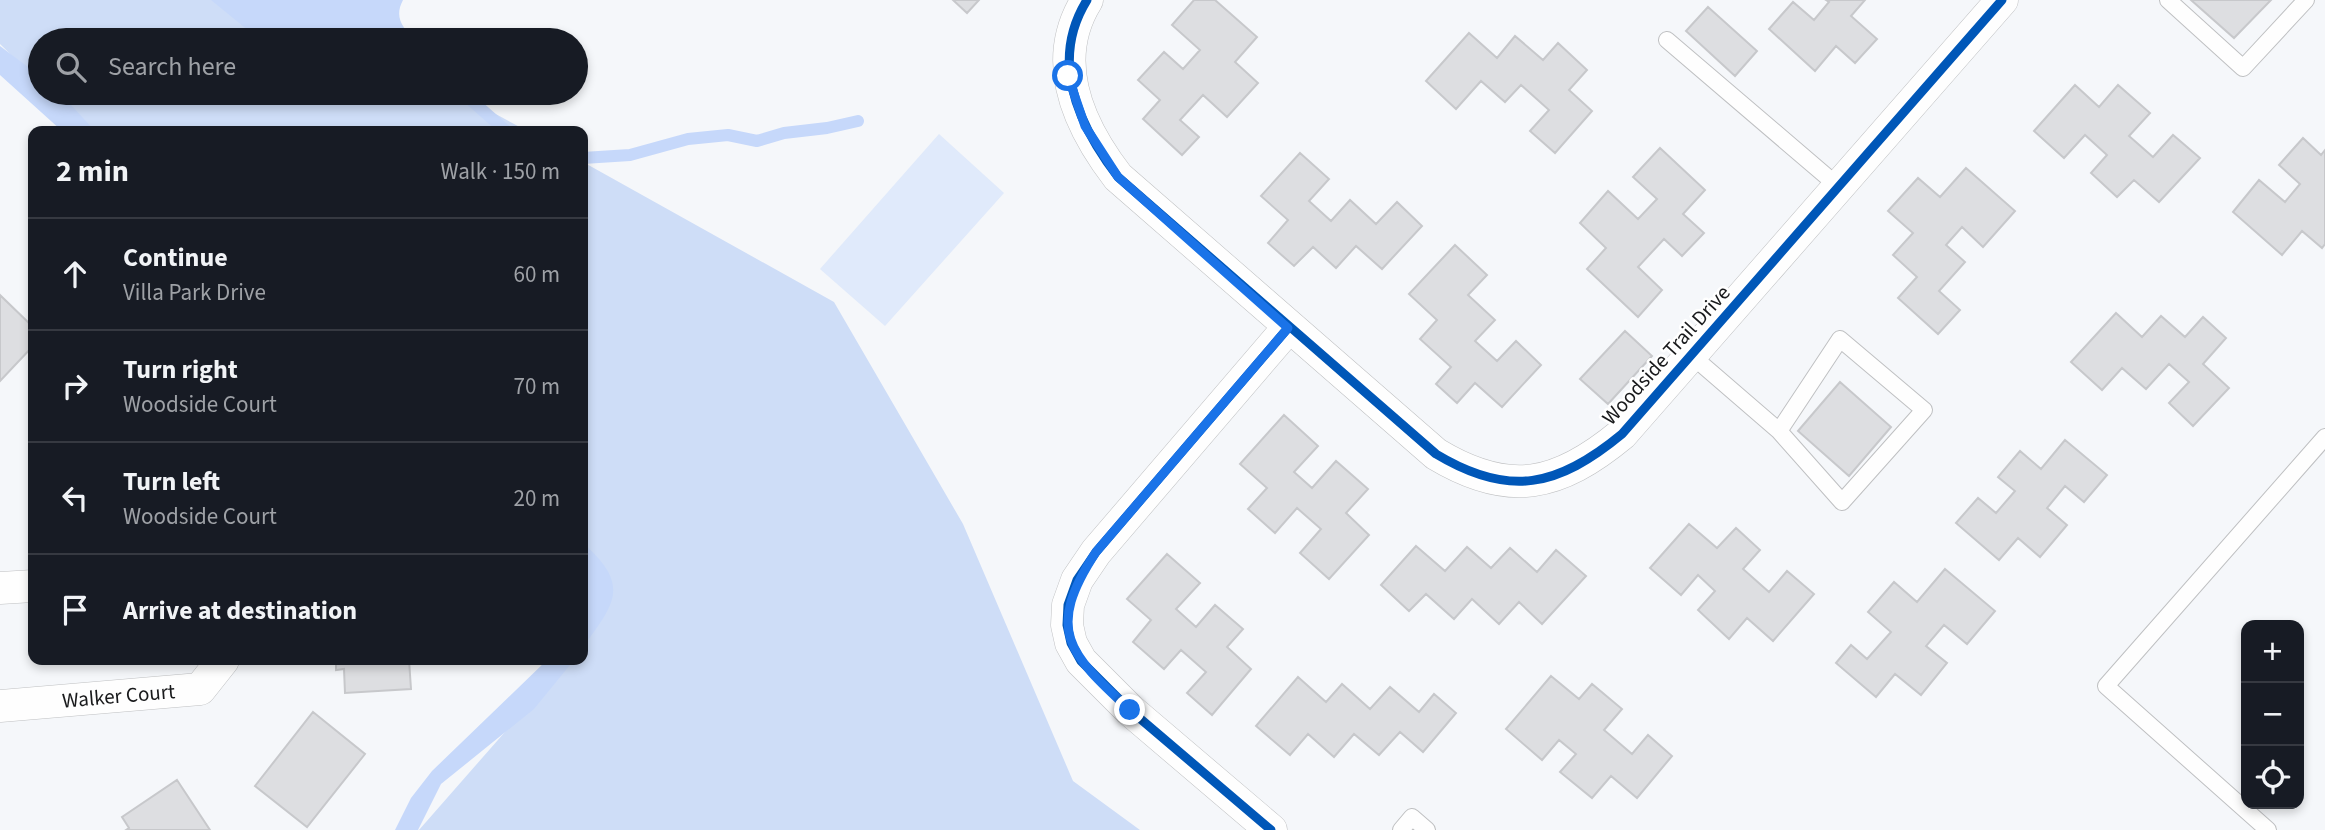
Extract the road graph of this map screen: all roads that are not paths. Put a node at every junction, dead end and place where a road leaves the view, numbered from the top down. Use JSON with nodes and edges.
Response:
{"nodes":[{"id":1,"x":1087,"y":0,"type":"edge"},
{"id":2,"x":2002,"y":0,"type":"edge"},
{"id":3,"x":2168,"y":0,"type":"edge"},
{"id":4,"x":2306,"y":0,"type":"edge"},
{"id":5,"x":1667,"y":40,"type":"dead end"},
{"id":6,"x":1839,"y":187,"type":"junction"},
{"id":7,"x":1288,"y":328,"type":"junction"},
{"id":8,"x":1691,"y":355,"type":"junction"},
{"id":9,"x":1779,"y":431,"type":"junction"},
{"id":10,"x":2325,"y":437,"type":"edge"},
{"id":11,"x":28,"y":586,"type":"edge"},
{"id":12,"x":0,"y":588,"type":"edge"},
{"id":13,"x":221,"y":665,"type":"edge"},
{"id":14,"x":0,"y":706,"type":"edge"},
{"id":15,"x":1270,"y":830,"type":"edge"},
{"id":16,"x":1401,"y":830,"type":"edge"},
{"id":17,"x":1427,"y":830,"type":"edge"},
{"id":18,"x":2268,"y":830,"type":"edge"}],
"edges":[{"from":1,"to":7,"type":"street","name":"Woodside Trail Drive"},
{"from":2,"to":6,"type":"street","name":"Woodside Trail Drive"},
{"from":3,"to":4,"type":"lane"},
{"from":5,"to":6,"type":"lane"},
{"from":6,"to":8,"type":"street","name":"Woodside Trail Drive"},
{"from":7,"to":8,"type":"street","name":"Woodside Trail Drive"},
{"from":7,"to":15,"type":"street"},
{"from":8,"to":9,"type":"lane"},
{"from":9,"to":9,"type":"lane"},
{"from":10,"to":18,"type":"lane"},
{"from":11,"to":12,"type":"street"},
{"from":13,"to":14,"type":"street","name":"Walker Court"},
{"from":16,"to":17,"type":"lane"}]}
